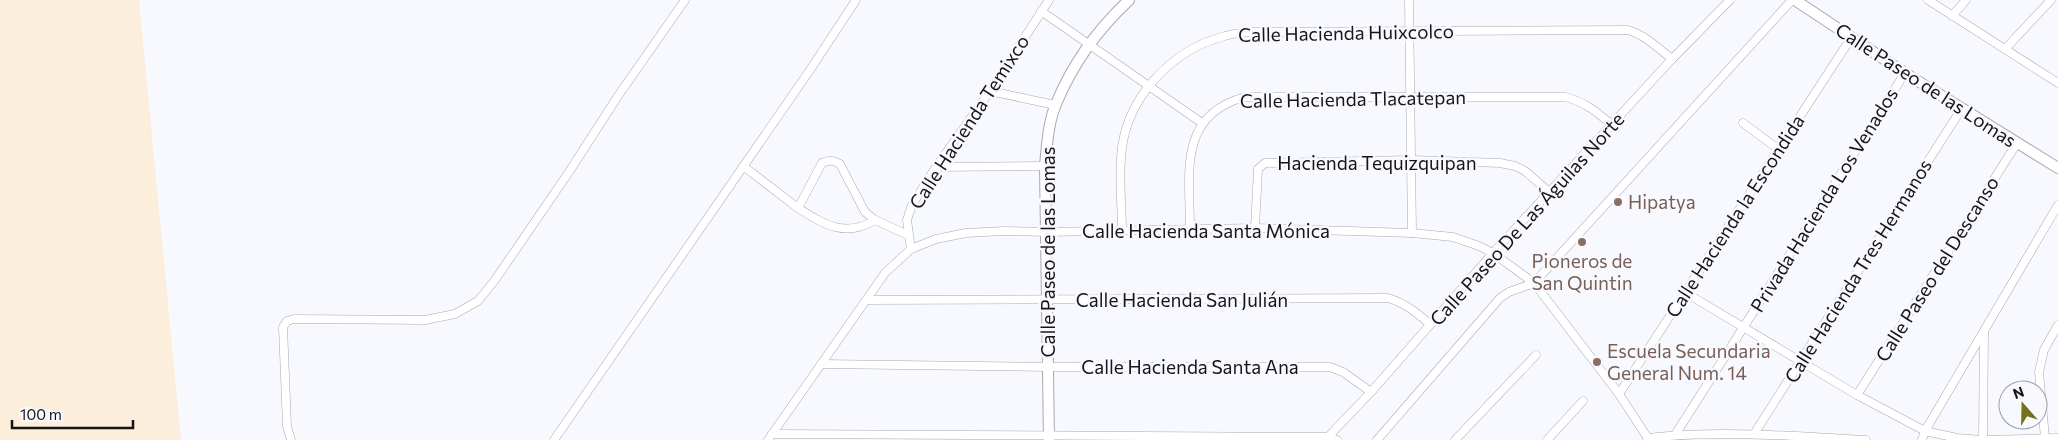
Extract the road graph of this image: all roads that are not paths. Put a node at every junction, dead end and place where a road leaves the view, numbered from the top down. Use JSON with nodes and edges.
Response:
{"nodes":[{"id":1,"x":685,"y":0,"type":"edge"},
{"id":2,"x":856,"y":0,"type":"edge"},
{"id":3,"x":1049,"y":0,"type":"edge"},
{"id":4,"x":1129,"y":0,"type":"edge"},
{"id":5,"x":1409,"y":0,"type":"edge"},
{"id":6,"x":1730,"y":0,"type":"edge"},
{"id":7,"x":1793,"y":0,"type":"edge"},
{"id":8,"x":1928,"y":0,"type":"edge"},
{"id":9,"x":1966,"y":0,"type":"edge"},
{"id":10,"x":2051,"y":0,"type":"edge"},
{"id":11,"x":1041,"y":11,"type":"junction"},
{"id":12,"x":1952,"y":16,"type":"junction"},
{"id":13,"x":1410,"y":31,"type":"junction"},
{"id":14,"x":1851,"y":38,"type":"junction"},
{"id":15,"x":1090,"y":44,"type":"junction"},
{"id":16,"x":2005,"y":49,"type":"junction"},
{"id":17,"x":1672,"y":59,"type":"junction"},
{"id":18,"x":1905,"y":73,"type":"junction"},
{"id":19,"x":2058,"y":83,"type":"edge"},
{"id":20,"x":1148,"y":86,"type":"junction"},
{"id":21,"x":990,"y":90,"type":"junction"},
{"id":22,"x":1410,"y":97,"type":"junction"},
{"id":23,"x":1055,"y":105,"type":"junction"},
{"id":24,"x":1962,"y":108,"type":"junction"},
{"id":25,"x":1743,"y":123,"type":"dead end"},
{"id":26,"x":1202,"y":124,"type":"junction"},
{"id":27,"x":1612,"y":126,"type":"junction"},
{"id":28,"x":2017,"y":143,"type":"junction"},
{"id":29,"x":1778,"y":149,"type":"junction"},
{"id":30,"x":1412,"y":160,"type":"junction"},
{"id":31,"x":743,"y":166,"type":"junction"},
{"id":32,"x":936,"y":166,"type":"junction"},
{"id":33,"x":1046,"y":166,"type":"junction"},
{"id":34,"x":2058,"y":168,"type":"edge"},
{"id":35,"x":1549,"y":192,"type":"junction"},
{"id":36,"x":2058,"y":205,"type":"edge"},
{"id":37,"x":798,"y":208,"type":"junction"},
{"id":38,"x":875,"y":220,"type":"junction"},
{"id":39,"x":1256,"y":228,"type":"junction"},
{"id":40,"x":1190,"y":230,"type":"junction"},
{"id":41,"x":1122,"y":231,"type":"junction"},
{"id":42,"x":1046,"y":232,"type":"junction"},
{"id":43,"x":1412,"y":233,"type":"junction"},
{"id":44,"x":908,"y":235,"type":"junction"},
{"id":45,"x":911,"y":249,"type":"junction"},
{"id":46,"x":1493,"y":253,"type":"junction"},
{"id":47,"x":1534,"y":283,"type":"junction"},
{"id":48,"x":1686,"y":293,"type":"junction"},
{"id":49,"x":866,"y":300,"type":"junction"},
{"id":50,"x":1046,"y":300,"type":"junction"},
{"id":51,"x":1430,"y":324,"type":"junction"},
{"id":52,"x":2058,"y":325,"type":"edge"},
{"id":53,"x":1743,"y":327,"type":"junction"},
{"id":54,"x":1984,"y":330,"type":"junction"},
{"id":55,"x":1536,"y":355,"type":"dead end"},
{"id":56,"x":1801,"y":362,"type":"junction"},
{"id":57,"x":821,"y":364,"type":"junction"},
{"id":58,"x":1048,"y":367,"type":"junction"},
{"id":59,"x":1372,"y":392,"type":"junction"},
{"id":60,"x":1619,"y":394,"type":"junction"},
{"id":61,"x":1857,"y":395,"type":"junction"},
{"id":62,"x":1582,"y":401,"type":"dead end"},
{"id":63,"x":1925,"y":432,"type":"junction"},
{"id":64,"x":1754,"y":434,"type":"junction"},
{"id":65,"x":1675,"y":435,"type":"junction"},
{"id":66,"x":770,"y":437,"type":"edge"},
{"id":67,"x":1049,"y":438,"type":"edge"},
{"id":68,"x":1327,"y":438,"type":"edge"},
{"id":69,"x":2045,"y":438,"type":"junction"},
{"id":70,"x":2058,"y":438,"type":"edge"},
{"id":71,"x":1648,"y":439,"type":"edge"},
{"id":72,"x":1957,"y":439,"type":"edge"},
{"id":73,"x":291,"y":440,"type":"edge"},
{"id":74,"x":554,"y":440,"type":"edge"},
{"id":75,"x":1337,"y":440,"type":"edge"},
{"id":76,"x":1377,"y":440,"type":"edge"},
{"id":77,"x":1455,"y":440,"type":"edge"},
{"id":78,"x":1547,"y":440,"type":"edge"},
{"id":79,"x":1866,"y":440,"type":"edge"},
{"id":80,"x":1922,"y":440,"type":"edge"},
{"id":81,"x":1982,"y":440,"type":"edge"},
{"id":82,"x":1987,"y":440,"type":"edge"}],
"edges":[{"from":1,"to":73,"type":"street"},
{"from":2,"to":31,"type":"street"},
{"from":3,"to":11,"type":"street","name":"Calle Hacienda Temixco"},
{"from":4,"to":15,"type":"main road","name":"Calle Paseo de las Lomas"},
{"from":5,"to":13,"type":"street"},
{"from":6,"to":17,"type":"street","name":"Calle Paseo De Las Águilas Norte"},
{"from":7,"to":14,"type":"main road","name":"Calle Paseo de las Lomas"},
{"from":7,"to":47,"type":"street"},
{"from":8,"to":12,"type":"street"},
{"from":9,"to":12,"type":"street"},
{"from":10,"to":16,"type":"street"},
{"from":11,"to":15,"type":"street"},
{"from":11,"to":21,"type":"street","name":"Calle Hacienda Temixco"},
{"from":12,"to":16,"type":"street"},
{"from":13,"to":17,"type":"street","name":"Calle Hacienda Huixcolco"},
{"from":13,"to":20,"type":"street","name":"Calle Hacienda Huixcolco"},
{"from":13,"to":22,"type":"street"},
{"from":14,"to":18,"type":"main road","name":"Calle Paseo de las Lomas"},
{"from":14,"to":29,"type":"street","name":"Calle Hacienda la Escondida"},
{"from":15,"to":20,"type":"street"},
{"from":15,"to":23,"type":"main road","name":"Calle Paseo de las Lomas"},
{"from":16,"to":19,"type":"street"},
{"from":17,"to":27,"type":"street","name":"Calle Paseo De Las Águilas Norte"},
{"from":18,"to":24,"type":"main road","name":"Calle Paseo de las Lomas"},
{"from":18,"to":53,"type":"street","name":"Privada Hacienda Los Venados"},
{"from":20,"to":26,"type":"street"},
{"from":20,"to":41,"type":"street","name":"Calle Hacienda Huixcolco"},
{"from":21,"to":23,"type":"street"},
{"from":21,"to":32,"type":"street","name":"Calle Hacienda Temixco"},
{"from":22,"to":26,"type":"street","name":"Calle Hacienda Tlacatepan"},
{"from":22,"to":27,"type":"street","name":"Calle Hacienda Tlacatepan"},
{"from":22,"to":30,"type":"street"},
{"from":23,"to":33,"type":"main road","name":"Calle Paseo de las Lomas"},
{"from":24,"to":28,"type":"main road","name":"Calle Paseo de las Lomas"},
{"from":24,"to":56,"type":"street","name":"Calle Hacienda Tres Hermanos"},
{"from":25,"to":29,"type":"street"},
{"from":26,"to":40,"type":"street","name":"Calle Hacienda Tlacatepan"},
{"from":27,"to":35,"type":"street","name":"Calle Paseo De Las Águilas Norte"},
{"from":28,"to":34,"type":"main road","name":"Calle Paseo de las Lomas"},
{"from":28,"to":61,"type":"street","name":"Calle Paseo del Descanso"},
{"from":29,"to":48,"type":"street","name":"Calle Hacienda la Escondida"},
{"from":30,"to":35,"type":"street","name":"Hacienda Tequizquipan"},
{"from":30,"to":39,"type":"street","name":"Hacienda Tequizquipan"},
{"from":30,"to":43,"type":"street"},
{"from":31,"to":37,"type":"street"},
{"from":31,"to":74,"type":"street"},
{"from":32,"to":33,"type":"street"},
{"from":32,"to":44,"type":"street","name":"Calle Hacienda Temixco"},
{"from":33,"to":42,"type":"main road","name":"Calle Paseo de las Lomas"},
{"from":35,"to":46,"type":"street","name":"Calle Paseo De Las Águilas Norte"},
{"from":36,"to":54,"type":"street"},
{"from":37,"to":38,"type":"street"},
{"from":37,"to":38,"type":"street"},
{"from":38,"to":44,"type":"street"},
{"from":39,"to":40,"type":"street","name":"Calle Hacienda Santa Mónica"},
{"from":39,"to":43,"type":"street","name":"Calle Hacienda Santa Mónica"},
{"from":40,"to":41,"type":"street","name":"Calle Hacienda Santa Mónica"},
{"from":41,"to":42,"type":"street","name":"Calle Hacienda Santa Mónica"},
{"from":42,"to":45,"type":"street","name":"Calle Hacienda Santa Mónica"},
{"from":42,"to":50,"type":"main road","name":"Calle Paseo de las Lomas"},
{"from":43,"to":46,"type":"street","name":"Calle Hacienda Santa Mónica"},
{"from":44,"to":45,"type":"street","name":"Calle Hacienda Temixco"},
{"from":45,"to":49,"type":"street","name":"Calle Hacienda Santa Mónica"},
{"from":46,"to":47,"type":"street","name":"Calle Hacienda Santa Mónica"},
{"from":46,"to":51,"type":"street","name":"Calle Paseo De Las Águilas Norte"},
{"from":47,"to":60,"type":"street","name":"Calle Hacienda Santa Mónica"},
{"from":47,"to":76,"type":"street"},
{"from":48,"to":53,"type":"street"},
{"from":48,"to":60,"type":"street","name":"Calle Hacienda la Escondida"},
{"from":49,"to":50,"type":"street","name":"Calle Hacienda San Julián"},
{"from":49,"to":57,"type":"street","name":"Calle Hacienda Santa Mónica"},
{"from":50,"to":51,"type":"street","name":"Calle Hacienda San Julián"},
{"from":50,"to":58,"type":"main road","name":"Calle Paseo de las Lomas"},
{"from":51,"to":59,"type":"street","name":"Calle Paseo De Las Águilas Norte"},
{"from":52,"to":69,"type":"street"},
{"from":53,"to":56,"type":"street"},
{"from":53,"to":65,"type":"street","name":"Privada Hacienda Los Venados"},
{"from":54,"to":63,"type":"street"},
{"from":54,"to":81,"type":"street"},
{"from":55,"to":77,"type":"street"},
{"from":56,"to":61,"type":"street"},
{"from":56,"to":64,"type":"street","name":"Calle Hacienda Tres Hermanos"},
{"from":57,"to":58,"type":"street","name":"Calle Hacienda Santa Ana"},
{"from":57,"to":66,"type":"street","name":"Calle Hacienda Santa Mónica"},
{"from":58,"to":59,"type":"street","name":"Calle Hacienda Santa Ana"},
{"from":58,"to":67,"type":"main road","name":"Calle Paseo de las Lomas"},
{"from":59,"to":68,"type":"street","name":"Calle Paseo De Las Águilas Norte"},
{"from":60,"to":71,"type":"street","name":"Calle Hacienda Santa Mónica"},
{"from":61,"to":63,"type":"street"},
{"from":62,"to":78,"type":"street"},
{"from":63,"to":72,"type":"street"},
{"from":63,"to":80,"type":"street"},
{"from":64,"to":65,"type":"street"},
{"from":64,"to":79,"type":"street"},
{"from":65,"to":71,"type":"street"},
{"from":66,"to":67,"type":"street"},
{"from":67,"to":68,"type":"street"},
{"from":68,"to":75,"type":"street"},
{"from":69,"to":70,"type":"street"},
{"from":69,"to":82,"type":"street"},
{"from":72,"to":81,"type":"street"}]}
